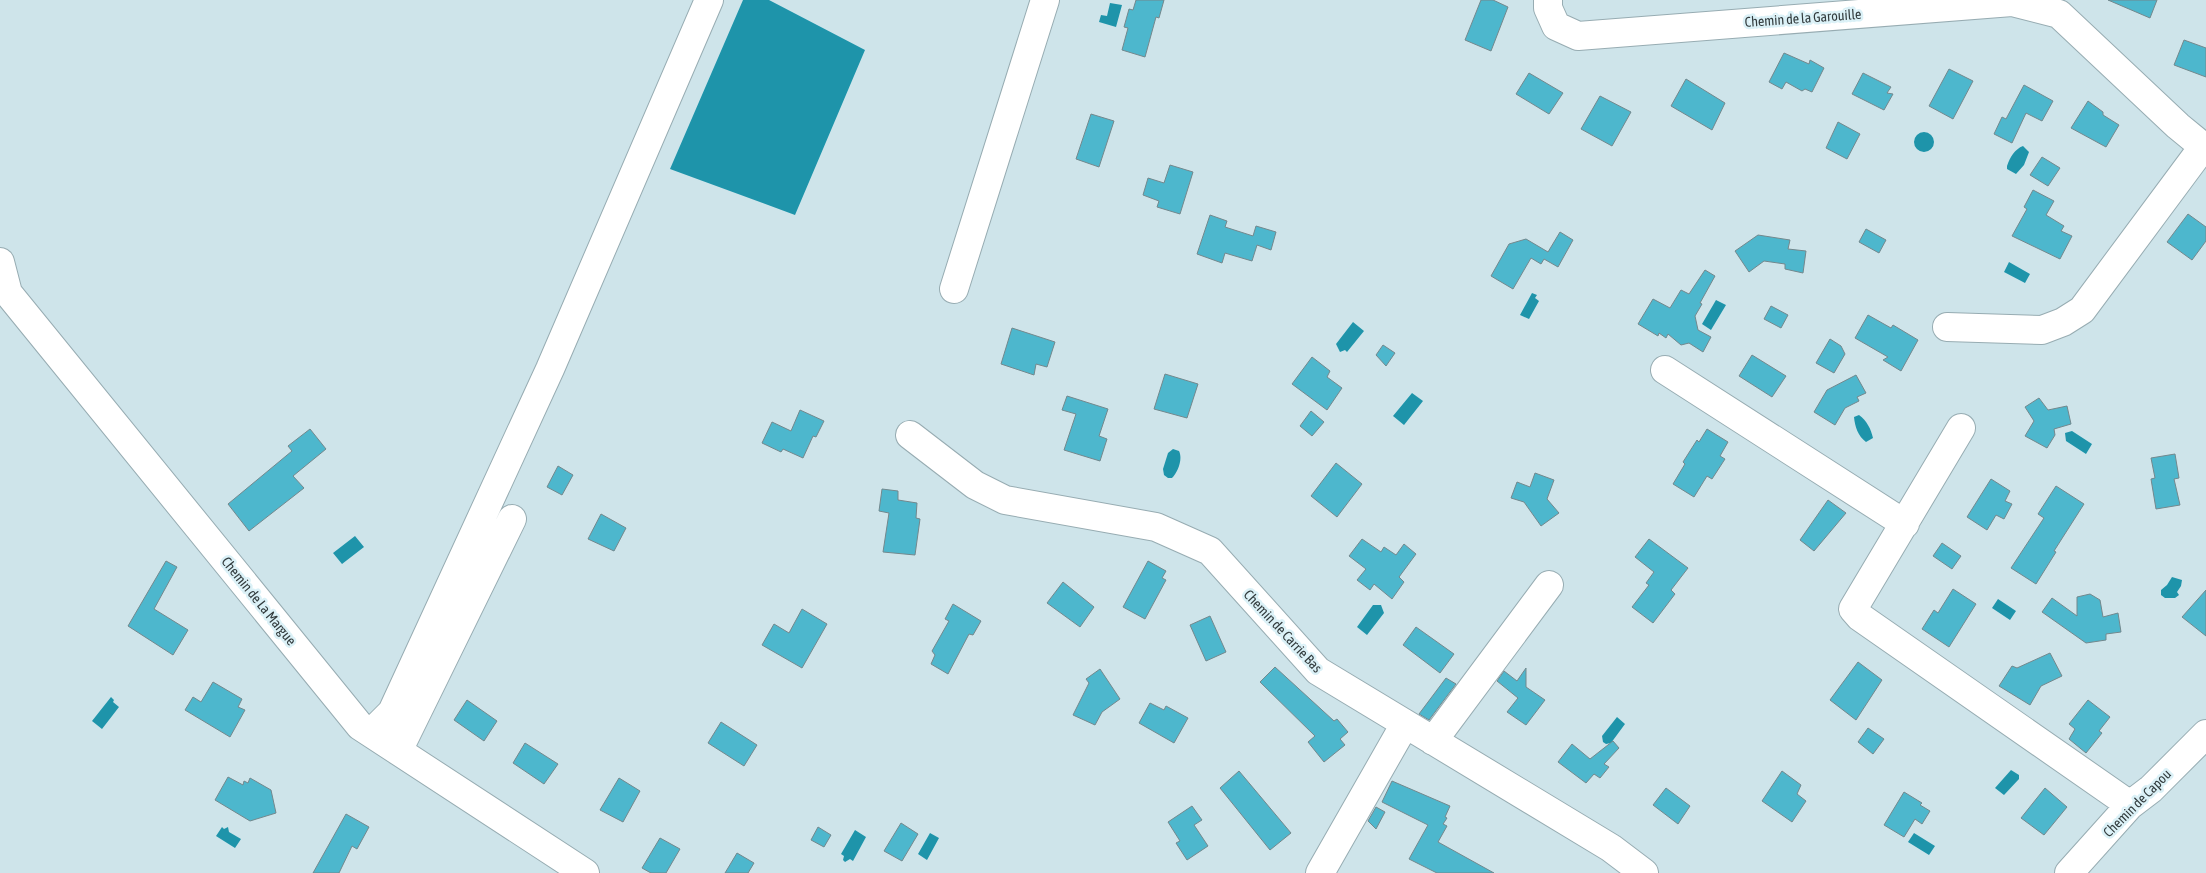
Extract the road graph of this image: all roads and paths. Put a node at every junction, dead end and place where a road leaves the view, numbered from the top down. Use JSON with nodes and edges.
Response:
{"nodes":[{"id":1,"x":709,"y":0,"type":"edge"},
{"id":2,"x":1045,"y":0,"type":"edge"},
{"id":3,"x":1548,"y":0,"type":"edge"},
{"id":4,"x":2205,"y":148,"type":"edge"},
{"id":5,"x":0,"y":262,"type":"edge"},
{"id":6,"x":954,"y":289,"type":"dead end"},
{"id":7,"x":4,"y":296,"type":"edge"},
{"id":8,"x":1947,"y":327,"type":"dead end"},
{"id":9,"x":1665,"y":370,"type":"dead end"},
{"id":10,"x":1961,"y":428,"type":"dead end"},
{"id":11,"x":910,"y":435,"type":"dead end"},
{"id":12,"x":512,"y":519,"type":"dead end"},
{"id":13,"x":1905,"y":524,"type":"junction"},
{"id":14,"x":1549,"y":585,"type":"dead end"},
{"id":15,"x":1405,"y":724,"type":"junction"},
{"id":16,"x":371,"y":733,"type":"junction"},
{"id":17,"x":2206,"y":734,"type":"edge"},
{"id":18,"x":1433,"y":741,"type":"junction"},
{"id":19,"x":398,"y":751,"type":"junction"},
{"id":20,"x":2130,"y":805,"type":"junction"},
{"id":21,"x":585,"y":873,"type":"edge"},
{"id":22,"x":1320,"y":873,"type":"edge"},
{"id":23,"x":1644,"y":873,"type":"edge"},
{"id":24,"x":2069,"y":873,"type":"edge"}],
"edges":[{"from":1,"to":16,"type":"street"},
{"from":2,"to":6,"type":"street"},
{"from":3,"to":4,"type":"street","name":"Chemin de la Garouille"},
{"from":4,"to":8,"type":"street"},
{"from":5,"to":7,"type":"street","name":"Chemin de La Margue"},
{"from":7,"to":16,"type":"street","name":"Chemin de La Margue"},
{"from":9,"to":13,"type":"street"},
{"from":10,"to":13,"type":"street"},
{"from":11,"to":15,"type":"street","name":"Chemin de Carrie Bas"},
{"from":12,"to":19,"type":"street"},
{"from":13,"to":20,"type":"street"},
{"from":14,"to":18,"type":"street"},
{"from":15,"to":18,"type":"street","name":"Chemin de Carrie Bas"},
{"from":15,"to":22,"type":"street"},
{"from":16,"to":19,"type":"street","name":"Chemin de La Margue"},
{"from":17,"to":20,"type":"street","name":"Chemin de Capou"},
{"from":18,"to":23,"type":"street","name":"Chemin de Carrie Bas"},
{"from":19,"to":21,"type":"street","name":"Chemin de La Margue"},
{"from":20,"to":24,"type":"street","name":"Chemin de Capou"}]}
